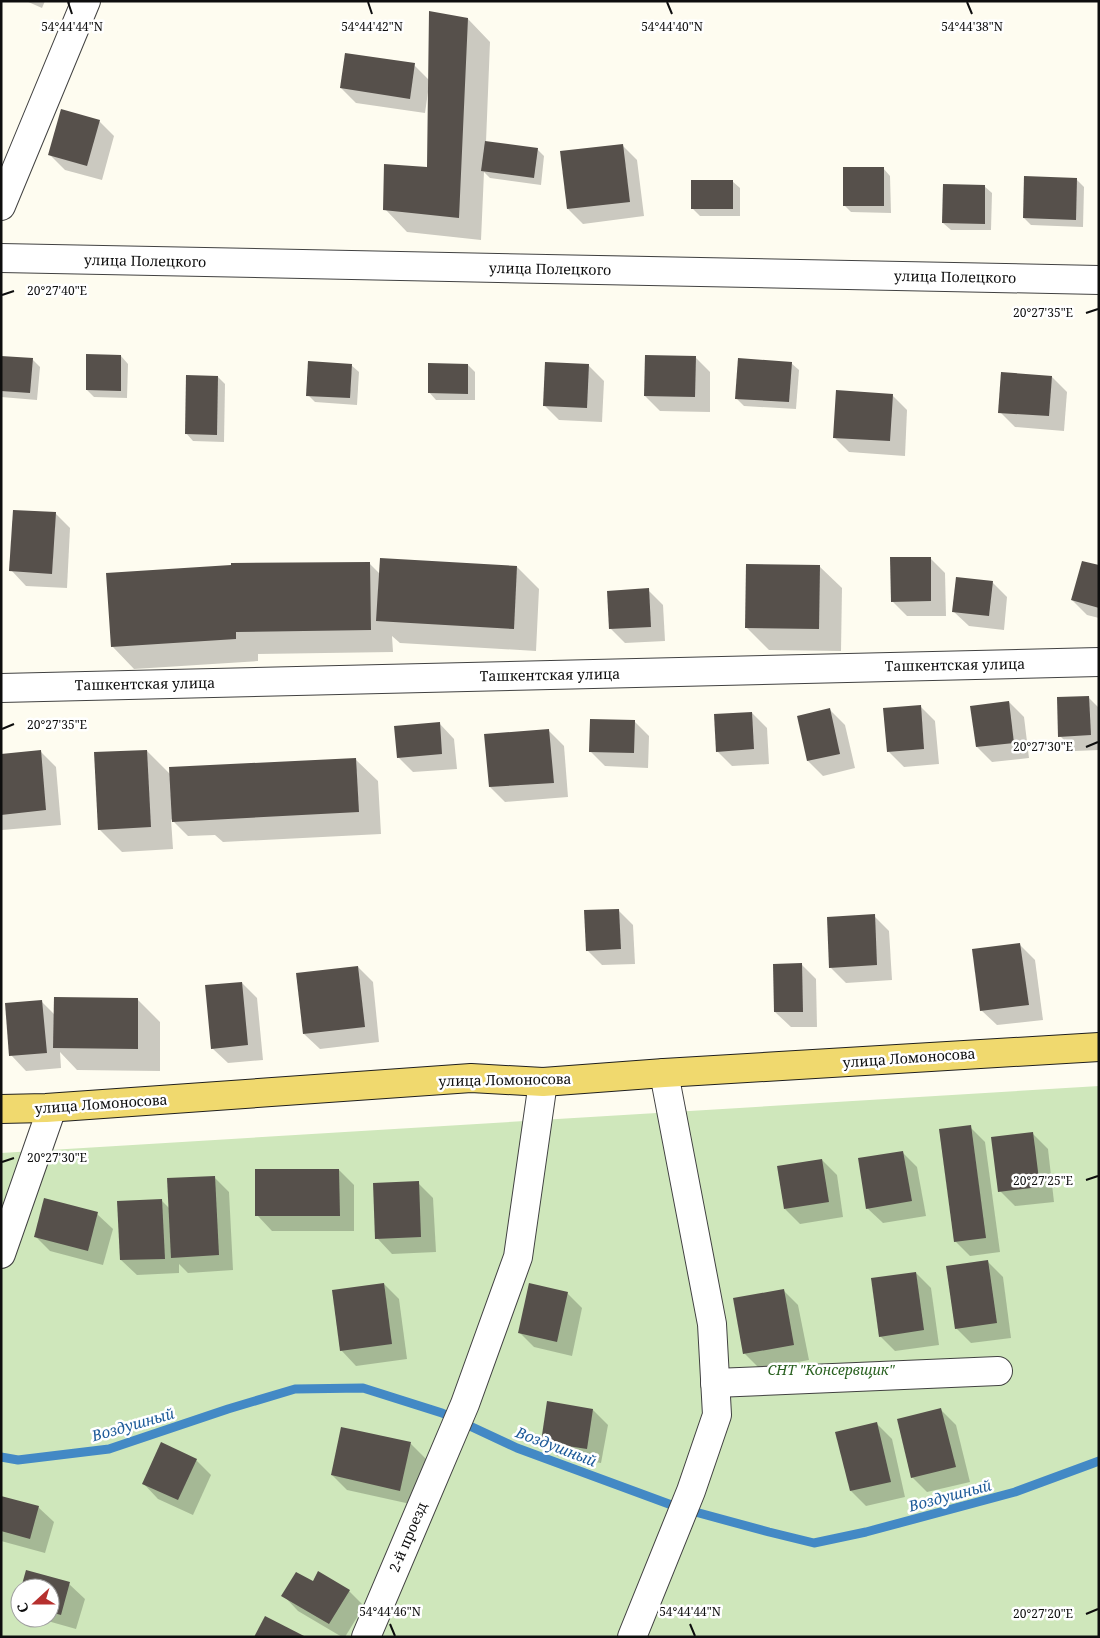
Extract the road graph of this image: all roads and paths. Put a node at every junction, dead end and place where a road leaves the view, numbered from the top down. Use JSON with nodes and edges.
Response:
{"nodes":[{"id":1,"x":86,"y":1,"type":"edge"},
{"id":2,"x":1,"y":206,"type":"edge"},
{"id":3,"x":1,"y":258,"type":"edge"},
{"id":4,"x":1099,"y":280,"type":"edge"},
{"id":5,"x":1099,"y":662,"type":"edge"},
{"id":6,"x":1,"y":688,"type":"edge"},
{"id":7,"x":1099,"y":1047,"type":"edge"},
{"id":8,"x":664,"y":1073,"type":"junction"},
{"id":9,"x":543,"y":1082,"type":"junction"},
{"id":10,"x":1,"y":1108,"type":"edge"},
{"id":11,"x":52,"y":1108,"type":"junction"},
{"id":12,"x":1,"y":1254,"type":"edge"},
{"id":13,"x":998,"y":1371,"type":"dead end"},
{"id":14,"x":715,"y":1383,"type":"junction"},
{"id":15,"x":366,"y":1637,"type":"edge"},
{"id":16,"x":632,"y":1637,"type":"edge"}],
"edges":[{"from":1,"to":2,"type":"street"},
{"from":3,"to":4,"type":"street","name":"улица Полецкого"},
{"from":5,"to":6,"type":"street","name":"Ташкентская улица"},
{"from":7,"to":8,"type":"main road","name":"улица Ломоносова"},
{"from":8,"to":9,"type":"main road","name":"улица Ломоносова"},
{"from":8,"to":14,"type":"street"},
{"from":9,"to":11,"type":"main road","name":"улица Ломоносова"},
{"from":9,"to":15,"type":"street","name":"2-й проезд"},
{"from":10,"to":11,"type":"main road","name":"улица Ломоносова"},
{"from":11,"to":12,"type":"street"},
{"from":13,"to":14,"type":"street"},
{"from":14,"to":16,"type":"street"}]}
